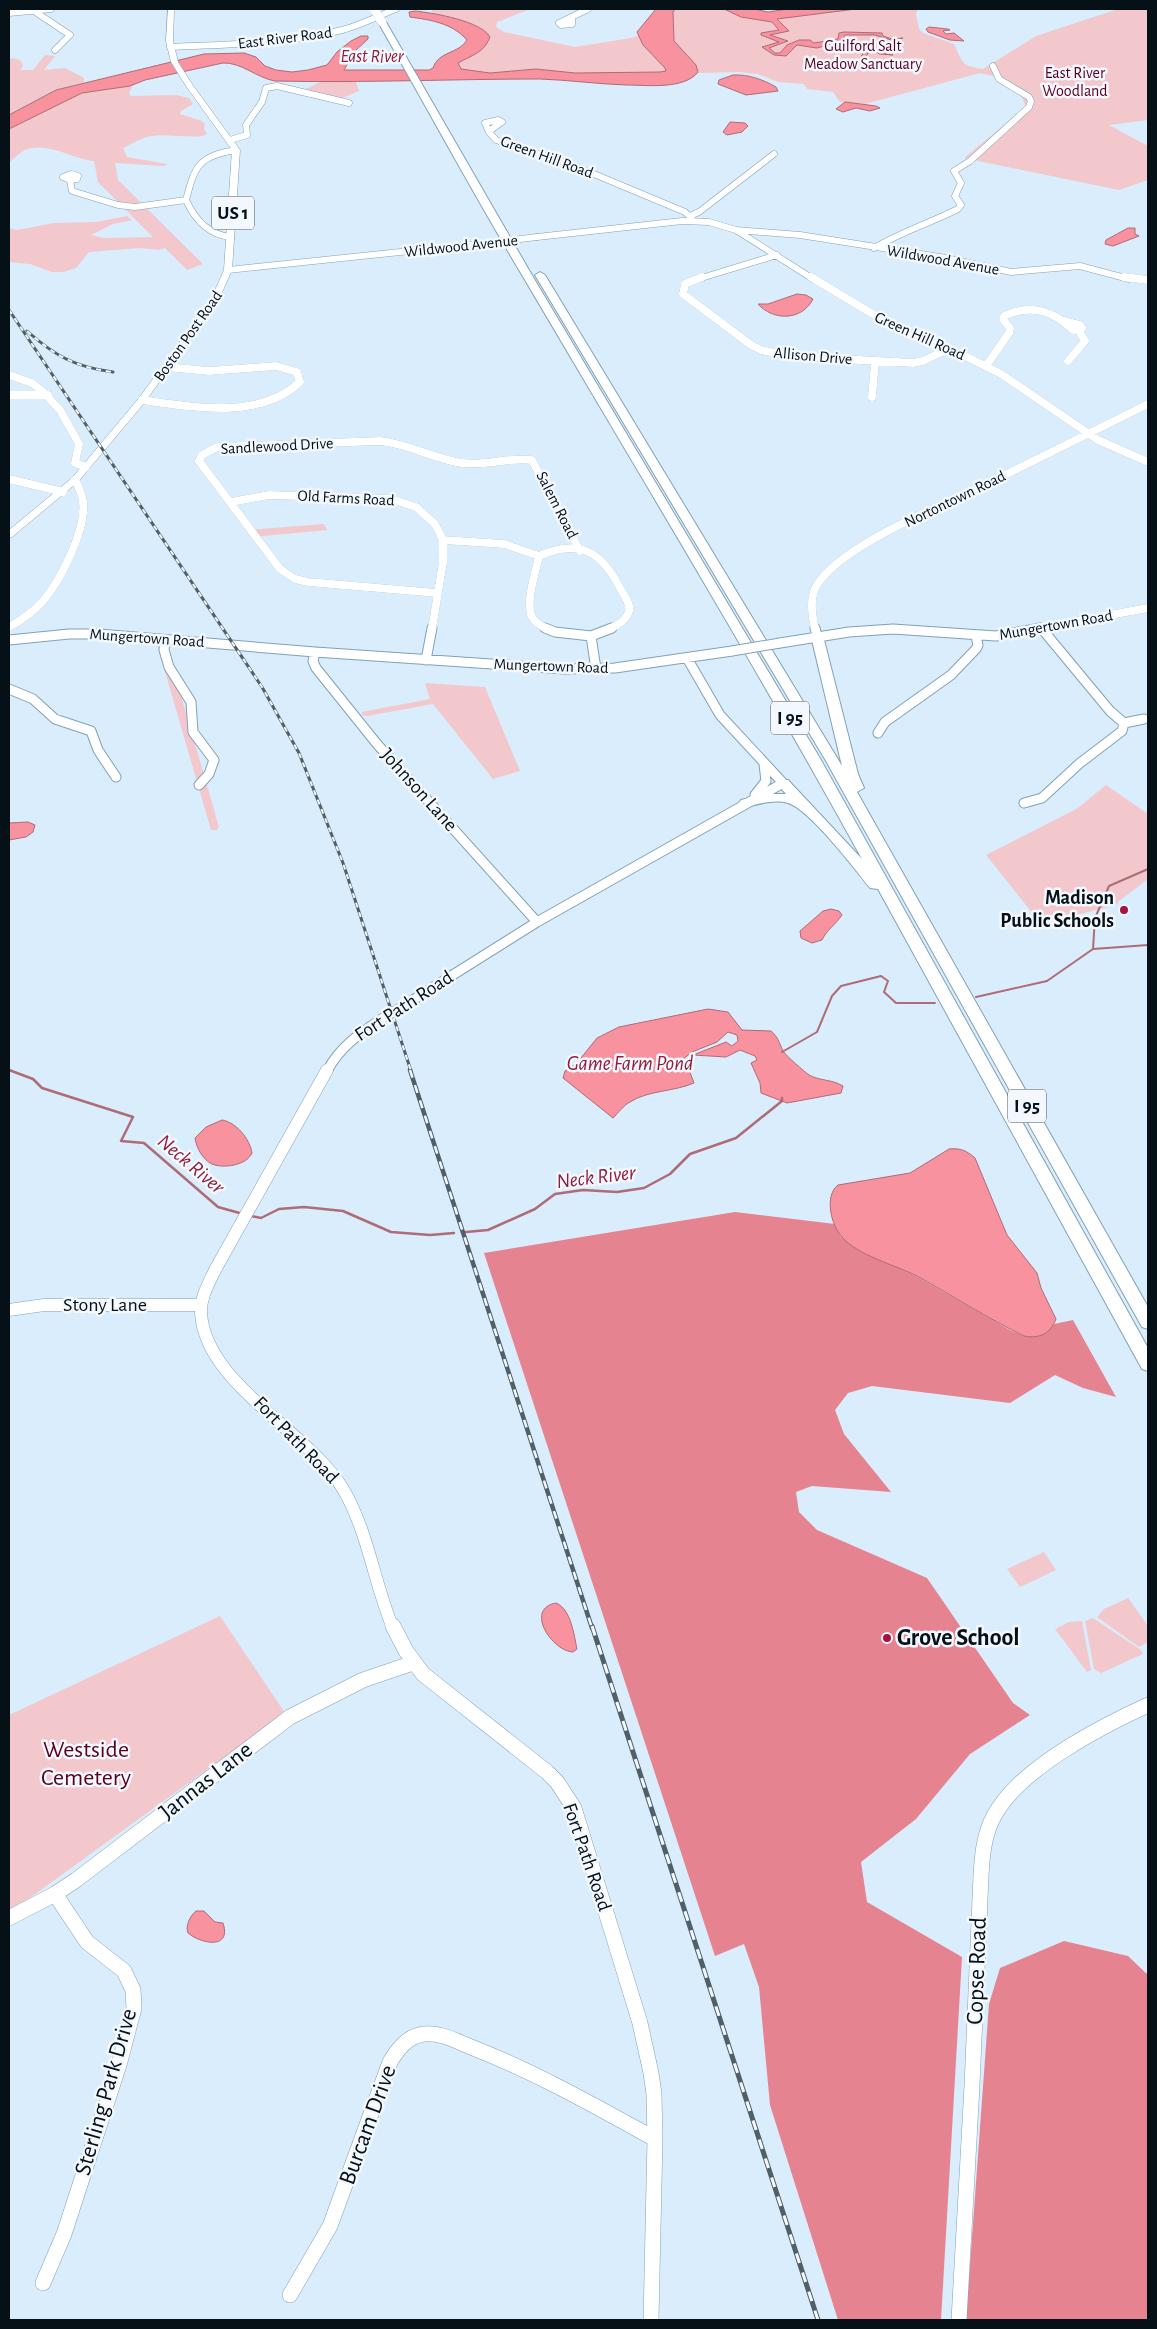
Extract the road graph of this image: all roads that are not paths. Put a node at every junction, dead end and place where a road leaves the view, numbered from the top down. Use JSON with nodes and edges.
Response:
{"nodes":[{"id":1,"x":51,"y":9,"type":"edge"},
{"id":2,"x":171,"y":9,"type":"edge"},
{"id":3,"x":374,"y":9,"type":"edge"},
{"id":4,"x":384,"y":9,"type":"edge"},
{"id":5,"x":396,"y":9,"type":"edge"},
{"id":6,"x":588,"y":9,"type":"edge"},
{"id":7,"x":34,"y":11,"type":"junction"},
{"id":8,"x":9,"y":13,"type":"edge"},
{"id":9,"x":572,"y":18,"type":"dead end"},
{"id":10,"x":386,"y":20,"type":"junction"},
{"id":11,"x":406,"y":46,"type":"dead end"},
{"id":12,"x":170,"y":47,"type":"junction"},
{"id":13,"x":55,"y":50,"type":"dead end"},
{"id":14,"x":993,"y":66,"type":"dead end"},
{"id":15,"x":422,"y":81,"type":"junction"},
{"id":16,"x":349,"y":103,"type":"dead end"},
{"id":17,"x":489,"y":131,"type":"dead end"},
{"id":18,"x":230,"y":140,"type":"junction"},
{"id":19,"x":236,"y":150,"type":"junction"},
{"id":20,"x":774,"y":154,"type":"dead end"},
{"id":21,"x":70,"y":180,"type":"dead end"},
{"id":22,"x":186,"y":200,"type":"junction"},
{"id":23,"x":692,"y":218,"type":"junction"},
{"id":24,"x":736,"y":230,"type":"junction"},
{"id":25,"x":231,"y":237,"type":"junction"},
{"id":26,"x":874,"y":248,"type":"junction"},
{"id":27,"x":777,"y":255,"type":"junction"},
{"id":28,"x":228,"y":270,"type":"junction"},
{"id":29,"x":1148,"y":280,"type":"edge"},
{"id":30,"x":946,"y":350,"type":"junction"},
{"id":31,"x":1068,"y":360,"type":"dead end"},
{"id":32,"x":875,"y":362,"type":"junction"},
{"id":33,"x":986,"y":366,"type":"junction"},
{"id":34,"x":166,"y":367,"type":"junction"},
{"id":35,"x":9,"y":375,"type":"edge"},
{"id":36,"x":48,"y":395,"type":"junction"},
{"id":37,"x":9,"y":396,"type":"edge"},
{"id":38,"x":872,"y":397,"type":"dead end"},
{"id":39,"x":142,"y":400,"type":"junction"},
{"id":40,"x":1148,"y":404,"type":"edge"},
{"id":41,"x":1088,"y":433,"type":"junction"},
{"id":42,"x":532,"y":460,"type":"joint"},
{"id":43,"x":1148,"y":462,"type":"edge"},
{"id":44,"x":86,"y":467,"type":"junction"},
{"id":45,"x":9,"y":479,"type":"edge"},
{"id":46,"x":75,"y":480,"type":"junction"},
{"id":47,"x":63,"y":492,"type":"junction"},
{"id":48,"x":231,"y":502,"type":"junction"},
{"id":49,"x":9,"y":535,"type":"edge"},
{"id":50,"x":443,"y":540,"type":"junction"},
{"id":51,"x":580,"y":551,"type":"junction"},
{"id":52,"x":539,"y":556,"type":"junction"},
{"id":53,"x":437,"y":593,"type":"junction"},
{"id":54,"x":1148,"y":608,"type":"edge"},
{"id":55,"x":9,"y":627,"type":"edge"},
{"id":56,"x":1042,"y":629,"type":"junction"},
{"id":57,"x":591,"y":636,"type":"junction"},
{"id":58,"x":817,"y":636,"type":"junction"},
{"id":59,"x":976,"y":636,"type":"junction"},
{"id":60,"x":9,"y":640,"type":"edge"},
{"id":61,"x":164,"y":640,"type":"junction"},
{"id":62,"x":315,"y":652,"type":"junction"},
{"id":63,"x":687,"y":658,"type":"junction"},
{"id":64,"x":426,"y":660,"type":"junction"},
{"id":65,"x":596,"y":670,"type":"junction"},
{"id":66,"x":9,"y":689,"type":"edge"},
{"id":67,"x":1144,"y":719,"type":"dead end"},
{"id":68,"x":1123,"y":727,"type":"junction"},
{"id":69,"x":878,"y":733,"type":"dead end"},
{"id":70,"x":763,"y":762,"type":"junction"},
{"id":71,"x":116,"y":777,"type":"dead end"},
{"id":72,"x":783,"y":783,"type":"junction"},
{"id":73,"x":199,"y":785,"type":"dead end"},
{"id":74,"x":746,"y":803,"type":"junction"},
{"id":75,"x":1024,"y":803,"type":"dead end"},
{"id":76,"x":802,"y":804,"type":"junction"},
{"id":77,"x":905,"y":889,"type":"junction"},
{"id":78,"x":537,"y":922,"type":"junction"},
{"id":79,"x":968,"y":1037,"type":"junction"},
{"id":80,"x":201,"y":1305,"type":"junction"},
{"id":81,"x":9,"y":1310,"type":"edge"},
{"id":82,"x":1148,"y":1322,"type":"edge"},
{"id":83,"x":1148,"y":1364,"type":"edge"},
{"id":84,"x":414,"y":1663,"type":"junction"},
{"id":85,"x":1148,"y":1705,"type":"edge"},
{"id":86,"x":56,"y":1894,"type":"junction"},
{"id":87,"x":9,"y":1918,"type":"edge"},
{"id":88,"x":655,"y":2140,"type":"junction"},
{"id":89,"x":43,"y":2283,"type":"dead end"},
{"id":90,"x":290,"y":2295,"type":"dead end"},
{"id":91,"x":651,"y":2320,"type":"edge"},
{"id":92,"x":959,"y":2320,"type":"edge"}],
"edges":[{"from":1,"to":7,"type":"street"},
{"from":2,"to":12,"type":"main road"},
{"from":3,"to":10,"type":"highway","number":"I 95","bridge":true},
{"from":4,"to":10,"type":"highway","number":"I 95"},
{"from":5,"to":12,"type":"street","name":"East River Road"},
{"from":6,"to":9,"type":"street"},
{"from":7,"to":8,"type":"street"},
{"from":7,"to":13,"type":"street"},
{"from":10,"to":11,"type":"highway","number":"I 95"},
{"from":10,"to":15,"type":"highway","number":"I 95"},
{"from":12,"to":18,"type":"main road"},
{"from":14,"to":26,"type":"street"},
{"from":15,"to":77,"type":"highway","number":"I 95"},
{"from":15,"to":79,"type":"highway","number":"I 95"},
{"from":16,"to":18,"type":"street"},
{"from":17,"to":23,"type":"street","name":"Green Hill Road"},
{"from":18,"to":19,"type":"main road"},
{"from":19,"to":22,"type":"street"},
{"from":19,"to":25,"type":"main road","name":"Boston Post Road","number":"US 1"},
{"from":20,"to":23,"type":"street"},
{"from":21,"to":22,"type":"street"},
{"from":22,"to":25,"type":"street"},
{"from":23,"to":24,"type":"street","name":"Green Hill Road"},
{"from":23,"to":28,"type":"street","name":"Wildwood Avenue","bridge":true},
{"from":24,"to":26,"type":"street","name":"Wildwood Avenue"},
{"from":24,"to":27,"type":"street","name":"Green Hill Road"},
{"from":25,"to":28,"type":"main road","name":"Boston Post Road","number":"US 1"},
{"from":26,"to":29,"type":"street","name":"Wildwood Avenue"},
{"from":27,"to":30,"type":"street","name":"Green Hill Road"},
{"from":27,"to":32,"type":"street","name":"Allison Drive"},
{"from":28,"to":34,"type":"main road","name":"Boston Post Road","number":"US 1"},
{"from":30,"to":32,"type":"street","name":"Allison Drive"},
{"from":30,"to":33,"type":"street","name":"Green Hill Road"},
{"from":31,"to":33,"type":"street"},
{"from":32,"to":38,"type":"street"},
{"from":33,"to":41,"type":"street","name":"Green Hill Road"},
{"from":34,"to":39,"type":"main road","name":"Boston Post Road","number":"US 1"},
{"from":34,"to":39,"type":"street"},
{"from":35,"to":36,"type":"street"},
{"from":36,"to":37,"type":"street"},
{"from":36,"to":44,"type":"street"},
{"from":39,"to":44,"type":"main road","name":"Boston Post Road","number":"US 1"},
{"from":40,"to":41,"type":"street","name":"Nortontown Road"},
{"from":41,"to":43,"type":"street","name":"Green Hill Road"},
{"from":41,"to":58,"type":"street","name":"Nortontown Road"},
{"from":42,"to":48,"type":"street","name":"Sandlewood Drive"},
{"from":42,"to":51,"type":"street","name":"Salem Road"},
{"from":44,"to":46,"type":"main road","name":"Boston Post Road","number":"US 1"},
{"from":45,"to":47,"type":"street"},
{"from":46,"to":47,"type":"main road","name":"Boston Post Road","number":"US 1"},
{"from":46,"to":55,"type":"street"},
{"from":47,"to":49,"type":"main road","name":"Boston Post Road","number":"US 1"},
{"from":48,"to":50,"type":"street","name":"Old Farms Road"},
{"from":48,"to":53,"type":"street","name":"Sandlewood Drive"},
{"from":50,"to":52,"type":"street"},
{"from":50,"to":53,"type":"street"},
{"from":51,"to":52,"type":"street"},
{"from":51,"to":57,"type":"street"},
{"from":52,"to":57,"type":"street"},
{"from":53,"to":64,"type":"street"},
{"from":54,"to":56,"type":"street","name":"Mungertown Road"},
{"from":56,"to":59,"type":"street","name":"Mungertown Road"},
{"from":56,"to":68,"type":"street"},
{"from":57,"to":65,"type":"street"},
{"from":58,"to":59,"type":"street","name":"Mungertown Road"},
{"from":58,"to":63,"type":"street","name":"Mungertown Road","bridge":true},
{"from":58,"to":77,"type":"highway"},
{"from":59,"to":69,"type":"street"},
{"from":60,"to":61,"type":"street","name":"Mungertown Road"},
{"from":61,"to":62,"type":"street","name":"Mungertown Road"},
{"from":61,"to":73,"type":"street"},
{"from":62,"to":64,"type":"street","name":"Mungertown Road"},
{"from":62,"to":78,"type":"street","name":"Johnson Lane"},
{"from":63,"to":65,"type":"street","name":"Mungertown Road"},
{"from":63,"to":70,"type":"street"},
{"from":64,"to":65,"type":"street","name":"Mungertown Road"},
{"from":66,"to":71,"type":"street"},
{"from":67,"to":68,"type":"street"},
{"from":68,"to":75,"type":"street"},
{"from":70,"to":72,"type":"street"},
{"from":70,"to":74,"type":"street","name":"Fort Path Road"},
{"from":72,"to":74,"type":"street","name":"Fort Path Road"},
{"from":72,"to":76,"type":"highway"},
{"from":74,"to":76,"type":"highway"},
{"from":74,"to":78,"type":"street","name":"Fort Path Road"},
{"from":76,"to":79,"type":"highway"},
{"from":77,"to":82,"type":"highway","number":"I 95"},
{"from":78,"to":80,"type":"street","name":"Fort Path Road","bridge":true},
{"from":79,"to":83,"type":"highway","number":"I 95"},
{"from":80,"to":81,"type":"street","name":"Stony Lane"},
{"from":80,"to":84,"type":"street","name":"Fort Path Road"},
{"from":84,"to":86,"type":"street","name":"Jannas Lane"},
{"from":84,"to":88,"type":"street","name":"Fort Path Road"},
{"from":85,"to":92,"type":"street","name":"Copse Road"},
{"from":86,"to":87,"type":"street","name":"Jannas Lane"},
{"from":86,"to":89,"type":"street","name":"Sterling Park Drive"},
{"from":88,"to":90,"type":"street","name":"Burcam Drive"},
{"from":88,"to":91,"type":"street","name":"Fort Path Road"}]}
